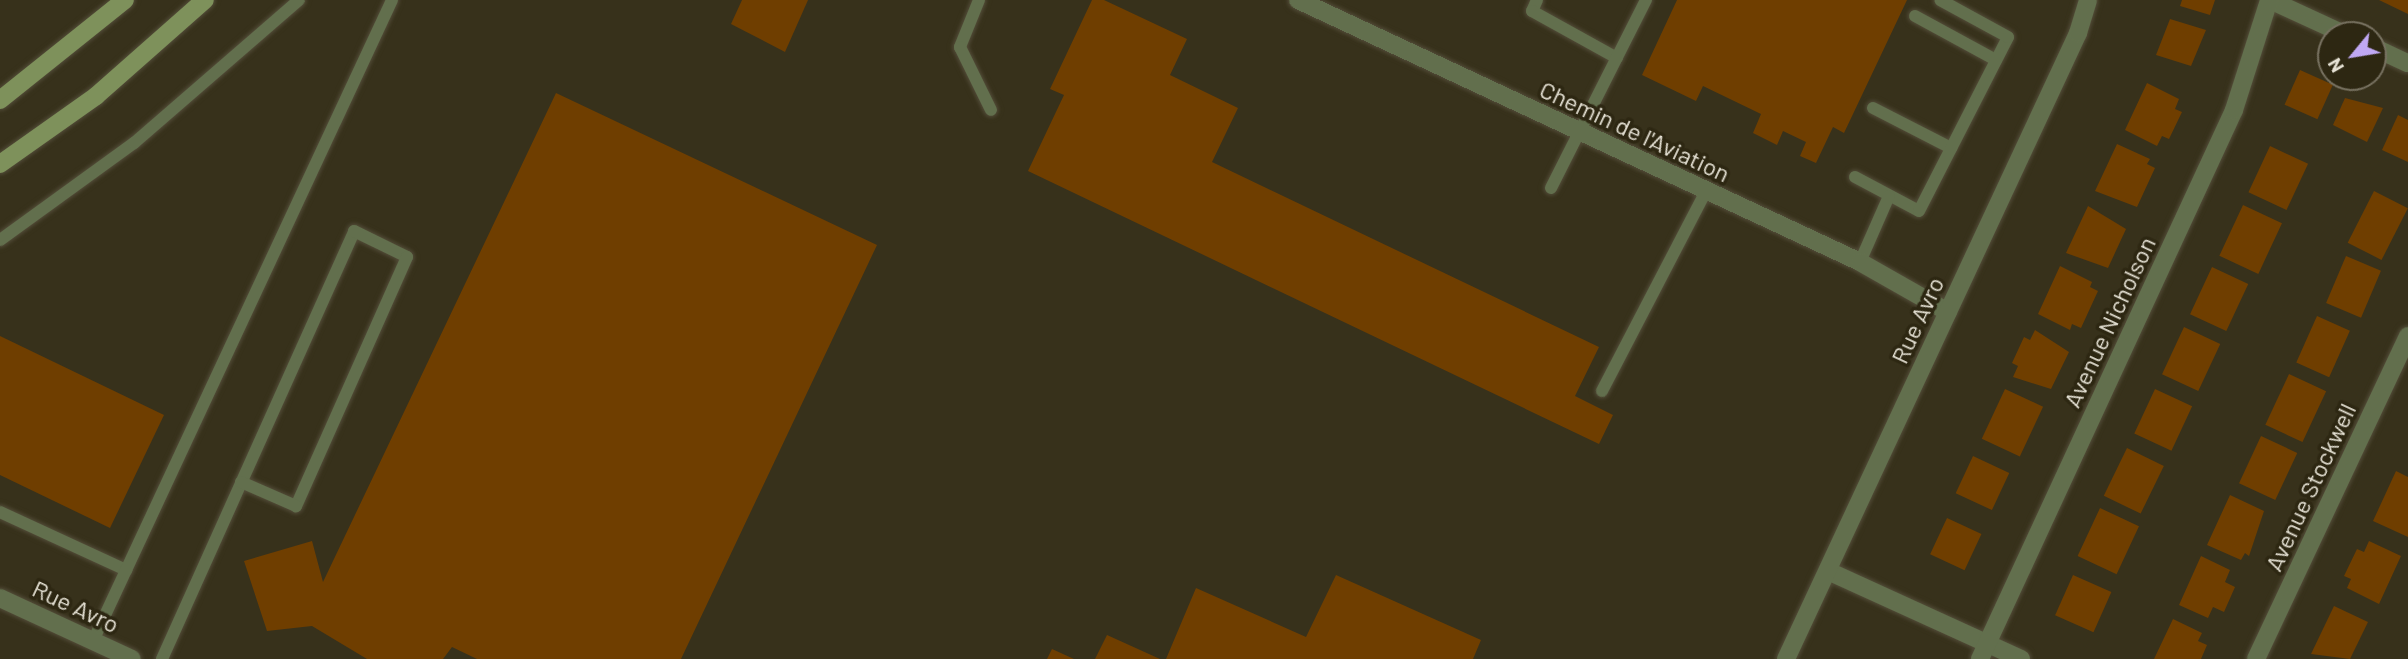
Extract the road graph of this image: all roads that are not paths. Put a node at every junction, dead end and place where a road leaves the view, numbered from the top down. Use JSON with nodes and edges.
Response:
{"nodes":[{"id":1,"x":125,"y":0,"type":"edge"},
{"id":2,"x":205,"y":0,"type":"edge"},
{"id":3,"x":299,"y":0,"type":"edge"},
{"id":4,"x":392,"y":0,"type":"edge"},
{"id":5,"x":979,"y":0,"type":"edge"},
{"id":6,"x":1298,"y":0,"type":"edge"},
{"id":7,"x":1537,"y":0,"type":"edge"},
{"id":8,"x":1646,"y":0,"type":"edge"},
{"id":9,"x":1940,"y":0,"type":"edge"},
{"id":10,"x":2088,"y":0,"type":"edge"},
{"id":11,"x":2269,"y":0,"type":"edge"},
{"id":12,"x":1915,"y":16,"type":"dead end"},
{"id":13,"x":2317,"y":22,"type":"edge"},
{"id":14,"x":2387,"y":53,"type":"edge"},
{"id":15,"x":1618,"y":58,"type":"junction"},
{"id":16,"x":1996,"y":60,"type":"junction"},
{"id":17,"x":2408,"y":63,"type":"edge"},
{"id":18,"x":0,"y":100,"type":"edge"},
{"id":19,"x":1873,"y":108,"type":"dead end"},
{"id":20,"x":991,"y":110,"type":"dead end"},
{"id":21,"x":1577,"y":131,"type":"junction"},
{"id":22,"x":1951,"y":148,"type":"junction"},
{"id":23,"x":0,"y":164,"type":"edge"},
{"id":24,"x":1855,"y":177,"type":"dead end"},
{"id":25,"x":1551,"y":187,"type":"dead end"},
{"id":26,"x":1706,"y":191,"type":"junction"},
{"id":27,"x":1889,"y":196,"type":"junction"},
{"id":28,"x":0,"y":240,"type":"edge"},
{"id":29,"x":1860,"y":262,"type":"junction"},
{"id":30,"x":1948,"y":312,"type":"junction"},
{"id":31,"x":2408,"y":336,"type":"edge"},
{"id":32,"x":1602,"y":391,"type":"dead end"},
{"id":33,"x":241,"y":482,"type":"junction"},
{"id":34,"x":0,"y":512,"type":"edge"},
{"id":35,"x":126,"y":570,"type":"junction"},
{"id":36,"x":1828,"y":570,"type":"junction"},
{"id":37,"x":0,"y":598,"type":"edge"},
{"id":38,"x":93,"y":641,"type":"junction"},
{"id":39,"x":1984,"y":651,"type":"edge"},
{"id":40,"x":132,"y":659,"type":"edge"},
{"id":41,"x":162,"y":659,"type":"edge"},
{"id":42,"x":1786,"y":659,"type":"edge"},
{"id":43,"x":2021,"y":659,"type":"edge"},
{"id":44,"x":2256,"y":659,"type":"edge"}],
"edges":[{"from":1,"to":18,"type":"main road"},
{"from":2,"to":23,"type":"main road"},
{"from":3,"to":28,"type":"lane"},
{"from":4,"to":35,"type":"lane"},
{"from":5,"to":20,"type":"lane"},
{"from":6,"to":21,"type":"street","name":"Chemin de l'Aviation"},
{"from":7,"to":15,"type":"lane"},
{"from":8,"to":15,"type":"lane"},
{"from":9,"to":16,"type":"lane"},
{"from":10,"to":30,"type":"street","name":"Rue Avro"},
{"from":11,"to":13,"type":"street"},
{"from":11,"to":39,"type":"street","name":"Avenue Nicholson"},
{"from":12,"to":16,"type":"lane"},
{"from":14,"to":17,"type":"street"},
{"from":15,"to":21,"type":"lane"},
{"from":16,"to":22,"type":"lane"},
{"from":19,"to":22,"type":"lane"},
{"from":21,"to":25,"type":"lane"},
{"from":21,"to":26,"type":"street","name":"Chemin de l'Aviation"},
{"from":22,"to":27,"type":"lane"},
{"from":24,"to":27,"type":"lane"},
{"from":26,"to":29,"type":"street","name":"Chemin de l'Aviation"},
{"from":26,"to":32,"type":"lane"},
{"from":27,"to":29,"type":"lane"},
{"from":29,"to":30,"type":"street","name":"Chemin de l'Aviation"},
{"from":30,"to":36,"type":"street","name":"Rue Avro"},
{"from":31,"to":44,"type":"street","name":"Avenue Stockwell"},
{"from":33,"to":33,"type":"lane"},
{"from":33,"to":41,"type":"lane"},
{"from":34,"to":35,"type":"lane"},
{"from":35,"to":38,"type":"lane"},
{"from":36,"to":39,"type":"street"},
{"from":36,"to":42,"type":"street","name":"Rue Avro"},
{"from":37,"to":38,"type":"street","name":"Rue Avro"},
{"from":38,"to":40,"type":"street","name":"Rue Avro"},
{"from":39,"to":43,"type":"street"}]}
